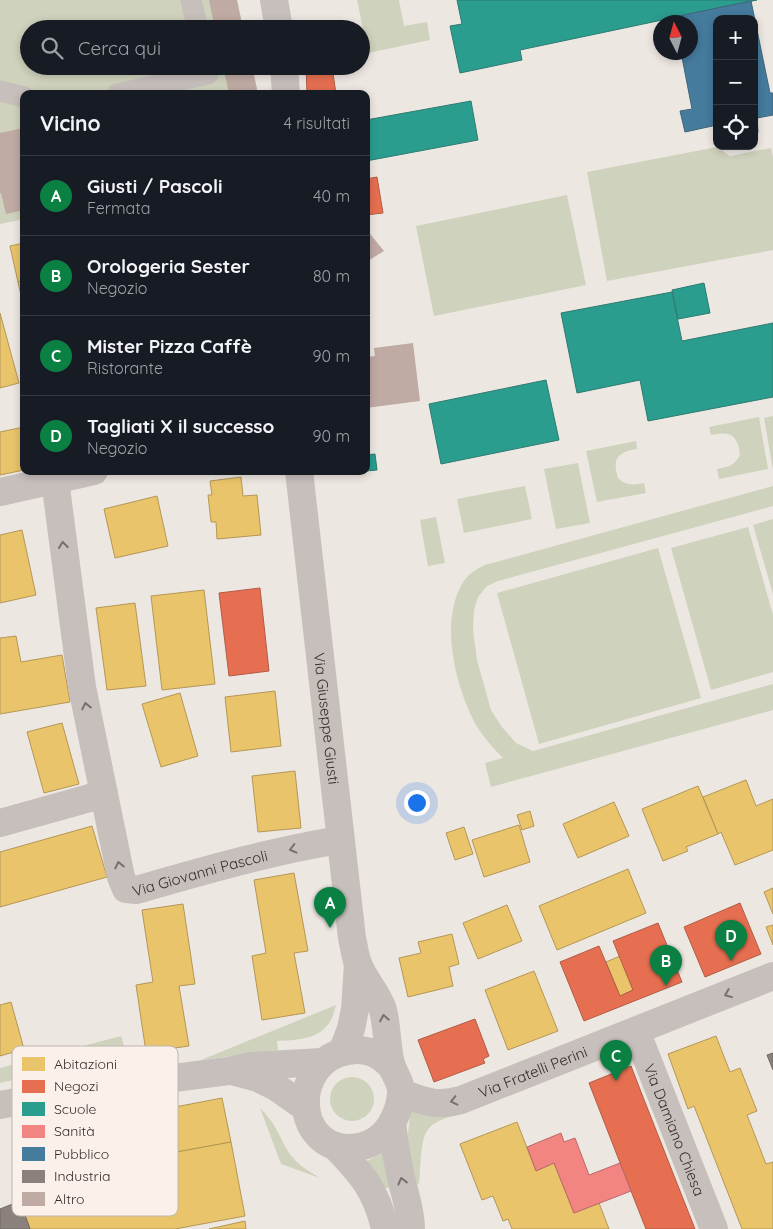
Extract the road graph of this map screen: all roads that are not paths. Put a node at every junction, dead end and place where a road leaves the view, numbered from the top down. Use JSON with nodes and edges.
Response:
{"nodes":[{"id":1,"x":192,"y":0,"type":"edge"},
{"id":2,"x":274,"y":0,"type":"edge"},
{"id":3,"x":196,"y":20,"type":"edge"},
{"id":4,"x":277,"y":20,"type":"edge"},
{"id":5,"x":203,"y":75,"type":"edge"},
{"id":6,"x":285,"y":75,"type":"edge"},
{"id":7,"x":0,"y":90,"type":"edge"},
{"id":8,"x":135,"y":90,"type":"edge"},
{"id":9,"x":286,"y":90,"type":"edge"},
{"id":10,"x":20,"y":96,"type":"edge"},
{"id":11,"x":77,"y":475,"type":"edge"},
{"id":12,"x":299,"y":475,"type":"edge"},
{"id":13,"x":55,"y":480,"type":"junction"},
{"id":14,"x":0,"y":492,"type":"edge"},
{"id":15,"x":104,"y":794,"type":"junction"},
{"id":16,"x":0,"y":823,"type":"edge"},
{"id":17,"x":340,"y":840,"type":"junction"},
{"id":18,"x":358,"y":964,"type":"junction"},
{"id":19,"x":773,"y":976,"type":"edge"},
{"id":20,"x":636,"y":1031,"type":"junction"},
{"id":21,"x":332,"y":1057,"type":"junction"},
{"id":22,"x":392,"y":1066,"type":"junction"},
{"id":23,"x":228,"y":1071,"type":"junction"},
{"id":24,"x":178,"y":1077,"type":"edge"},
{"id":25,"x":401,"y":1092,"type":"junction"},
{"id":26,"x":306,"y":1108,"type":"junction"},
{"id":27,"x":392,"y":1123,"type":"junction"},
{"id":28,"x":335,"y":1146,"type":"junction"},
{"id":29,"x":385,"y":1229,"type":"edge"},
{"id":30,"x":411,"y":1229,"type":"edge"},
{"id":31,"x":714,"y":1229,"type":"edge"}],
"edges":[{"from":1,"to":3,"type":"street"},
{"from":2,"to":4,"type":"street"},
{"from":5,"to":8,"type":"street"},
{"from":6,"to":9,"type":"street"},
{"from":7,"to":10,"type":"street"},
{"from":11,"to":13,"type":"street"},
{"from":12,"to":17,"type":"street","name":"Via Giuseppe Giusti"},
{"from":13,"to":14,"type":"street"},
{"from":15,"to":13,"type":"street","name":"Via Giovanni Pascoli","one_way":true},
{"from":15,"to":16,"type":"street"},
{"from":17,"to":15,"type":"street","name":"Via Giovanni Pascoli","one_way":true},
{"from":17,"to":18,"type":"street","name":"Via Giuseppe Giusti"},
{"from":18,"to":21,"type":"street","name":"Via Giuseppe Giusti"},
{"from":22,"to":18,"type":"street","name":"Via Giuseppe Giusti","one_way":true},
{"from":19,"to":20,"type":"street","name":"Via Fratelli Perini","one_way":true},
{"from":20,"to":25,"type":"street","name":"Via Fratelli Perini","one_way":true},
{"from":20,"to":31,"type":"street","name":"Via Damiano Chiesa"},
{"from":21,"to":22,"type":"street"},
{"from":21,"to":23,"type":"street"},
{"from":21,"to":26,"type":"street","name":"Via Giuseppe Giusti"},
{"from":22,"to":25,"type":"street","name":"Via Giuseppe Giusti"},
{"from":23,"to":24,"type":"street"},
{"from":23,"to":26,"type":"street"},
{"from":25,"to":27,"type":"street"},
{"from":26,"to":28,"type":"street"},
{"from":27,"to":28,"type":"street"},
{"from":30,"to":27,"type":"street","one_way":true},
{"from":28,"to":29,"type":"street"}]}
